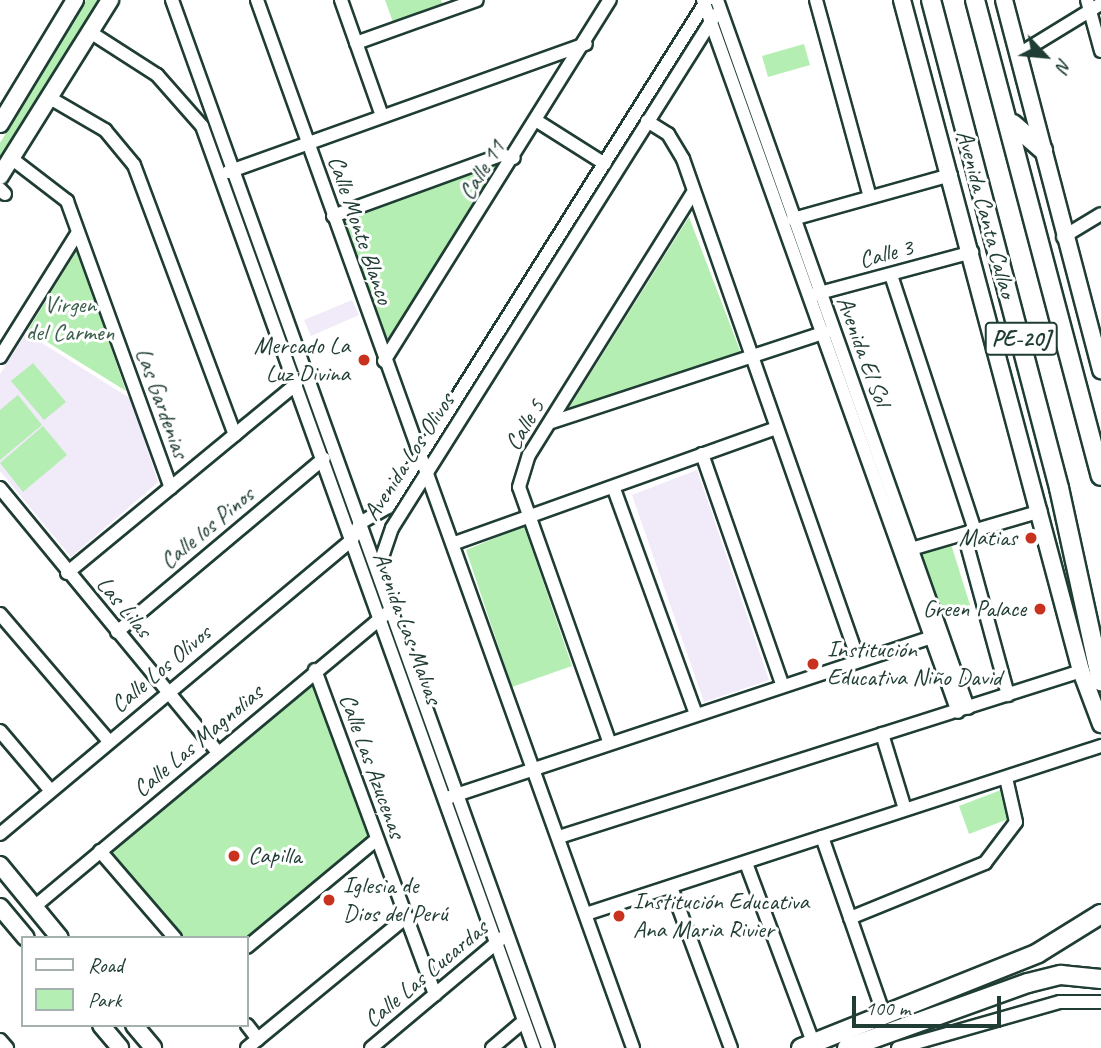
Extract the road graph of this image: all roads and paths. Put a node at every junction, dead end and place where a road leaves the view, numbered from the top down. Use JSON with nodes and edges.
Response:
{"nodes":[{"id":1,"x":75,"y":0,"type":"edge"},
{"id":2,"x":110,"y":0,"type":"edge"},
{"id":3,"x":172,"y":0,"type":"edge"},
{"id":4,"x":257,"y":0,"type":"edge"},
{"id":5,"x":341,"y":0,"type":"edge"},
{"id":6,"x":477,"y":0,"type":"edge"},
{"id":7,"x":610,"y":0,"type":"edge"},
{"id":8,"x":816,"y":0,"type":"edge"},
{"id":9,"x":902,"y":0,"type":"edge"},
{"id":10,"x":931,"y":0,"type":"edge"},
{"id":11,"x":975,"y":0,"type":"edge"},
{"id":12,"x":1003,"y":0,"type":"edge"},
{"id":13,"x":712,"y":2,"type":"edge"},
{"id":14,"x":448,"y":5,"type":"edge"},
{"id":15,"x":1092,"y":5,"type":"edge"},
{"id":16,"x":712,"y":19,"type":"junction"},
{"id":17,"x":90,"y":32,"type":"junction"},
{"id":18,"x":356,"y":43,"type":"junction"},
{"id":19,"x":586,"y":44,"type":"junction"},
{"id":20,"x":1101,"y":51,"type":"edge"},
{"id":21,"x":1019,"y":54,"type":"junction"},
{"id":22,"x":50,"y":98,"type":"junction"},
{"id":23,"x":382,"y":116,"type":"junction"},
{"id":24,"x":537,"y":121,"type":"junction"},
{"id":25,"x":647,"y":121,"type":"junction"},
{"id":26,"x":0,"y":124,"type":"edge"},
{"id":27,"x":1013,"y":124,"type":"junction"},
{"id":28,"x":307,"y":143,"type":"junction"},
{"id":29,"x":1043,"y":150,"type":"junction"},
{"id":30,"x":11,"y":158,"type":"junction"},
{"id":31,"x":514,"y":158,"type":"junction"},
{"id":32,"x":605,"y":164,"type":"junction"},
{"id":33,"x":227,"y":172,"type":"junction"},
{"id":34,"x":951,"y":175,"type":"junction"},
{"id":35,"x":0,"y":176,"type":"edge"},
{"id":36,"x":692,"y":194,"type":"junction"},
{"id":37,"x":870,"y":197,"type":"junction"},
{"id":38,"x":1101,"y":214,"type":"edge"},
{"id":39,"x":333,"y":216,"type":"junction"},
{"id":40,"x":793,"y":219,"type":"junction"},
{"id":41,"x":78,"y":232,"type":"junction"},
{"id":42,"x":1063,"y":237,"type":"junction"},
{"id":43,"x":972,"y":252,"type":"junction"},
{"id":44,"x":891,"y":275,"type":"junction"},
{"id":45,"x":816,"y":294,"type":"junction"},
{"id":46,"x":825,"y":332,"type":"junction"},
{"id":47,"x":0,"y":357,"type":"edge"},
{"id":48,"x":750,"y":358,"type":"junction"},
{"id":49,"x":384,"y":360,"type":"junction"},
{"id":50,"x":1101,"y":370,"type":"edge"},
{"id":51,"x":296,"y":384,"type":"junction"},
{"id":52,"x":552,"y":422,"type":"junction"},
{"id":53,"x":773,"y":429,"type":"junction"},
{"id":54,"x":235,"y":435,"type":"junction"},
{"id":55,"x":702,"y":454,"type":"junction"},
{"id":56,"x":324,"y":458,"type":"junction"},
{"id":57,"x":419,"y":459,"type":"junction"},
{"id":58,"x":426,"y":473,"type":"junction"},
{"id":59,"x":1101,"y":476,"type":"edge"},
{"id":60,"x":0,"y":488,"type":"edge"},
{"id":61,"x":171,"y":488,"type":"junction"},
{"id":62,"x":614,"y":489,"type":"junction"},
{"id":63,"x":1041,"y":512,"type":"junction"},
{"id":64,"x":529,"y":515,"type":"junction"},
{"id":65,"x":360,"y":523,"type":"junction"},
{"id":66,"x":969,"y":532,"type":"junction"},
{"id":67,"x":386,"y":537,"type":"junction"},
{"id":68,"x":352,"y":540,"type":"junction"},
{"id":69,"x":455,"y":543,"type":"junction"},
{"id":70,"x":368,"y":544,"type":"junction"},
{"id":71,"x":911,"y":549,"type":"junction"},
{"id":72,"x":67,"y":573,"type":"junction"},
{"id":73,"x":379,"y":574,"type":"junction"},
{"id":74,"x":0,"y":614,"type":"edge"},
{"id":75,"x":387,"y":614,"type":"junction"},
{"id":76,"x":117,"y":632,"type":"junction"},
{"id":77,"x":937,"y":635,"type":"junction"},
{"id":78,"x":858,"y":659,"type":"junction"},
{"id":79,"x":316,"y":670,"type":"junction"},
{"id":80,"x":1080,"y":671,"type":"junction"},
{"id":81,"x":1101,"y":681,"type":"edge"},
{"id":82,"x":782,"y":684,"type":"junction"},
{"id":83,"x":166,"y":692,"type":"junction"},
{"id":84,"x":1008,"y":695,"type":"junction"},
{"id":85,"x":963,"y":710,"type":"junction"},
{"id":86,"x":696,"y":714,"type":"junction"},
{"id":87,"x":1101,"y":723,"type":"edge"},
{"id":88,"x":0,"y":731,"type":"edge"},
{"id":89,"x":882,"y":734,"type":"junction"},
{"id":90,"x":109,"y":741,"type":"junction"},
{"id":91,"x":609,"y":741,"type":"junction"},
{"id":92,"x":1101,"y":746,"type":"edge"},
{"id":93,"x":218,"y":752,"type":"junction"},
{"id":94,"x":533,"y":765,"type":"junction"},
{"id":95,"x":1006,"y":778,"type":"junction"},
{"id":96,"x":50,"y":790,"type":"junction"},
{"id":97,"x":452,"y":796,"type":"junction"},
{"id":98,"x":905,"y":809,"type":"junction"},
{"id":99,"x":0,"y":834,"type":"edge"},
{"id":100,"x":559,"y":837,"type":"junction"},
{"id":101,"x":822,"y":837,"type":"junction"},
{"id":102,"x":376,"y":840,"type":"junction"},
{"id":103,"x":100,"y":851,"type":"junction"},
{"id":104,"x":746,"y":863,"type":"junction"},
{"id":105,"x":0,"y":865,"type":"edge"},
{"id":106,"x":671,"y":887,"type":"junction"},
{"id":107,"x":34,"y":906,"type":"junction"},
{"id":108,"x":0,"y":907,"type":"edge"},
{"id":109,"x":586,"y":914,"type":"junction"},
{"id":110,"x":1101,"y":914,"type":"edge"},
{"id":111,"x":850,"y":918,"type":"junction"},
{"id":112,"x":404,"y":919,"type":"junction"},
{"id":113,"x":24,"y":936,"type":"edge"},
{"id":114,"x":58,"y":936,"type":"edge"},
{"id":115,"x":173,"y":936,"type":"edge"},
{"id":116,"x":503,"y":937,"type":"junction"},
{"id":117,"x":248,"y":946,"type":"edge"},
{"id":118,"x":1101,"y":979,"type":"edge"},
{"id":119,"x":435,"y":994,"type":"junction"},
{"id":120,"x":1101,"y":1002,"type":"edge"},
{"id":121,"x":884,"y":1015,"type":"junction"},
{"id":122,"x":524,"y":1021,"type":"junction"},
{"id":123,"x":248,"y":1025,"type":"edge"},
{"id":124,"x":103,"y":1027,"type":"edge"},
{"id":125,"x":136,"y":1027,"type":"edge"},
{"id":126,"x":258,"y":1039,"type":"junction"},
{"id":127,"x":0,"y":1040,"type":"edge"},
{"id":128,"x":807,"y":1045,"type":"edge"},
{"id":129,"x":7,"y":1048,"type":"edge"},
{"id":130,"x":120,"y":1048,"type":"edge"},
{"id":131,"x":153,"y":1048,"type":"edge"},
{"id":132,"x":247,"y":1048,"type":"edge"},
{"id":133,"x":371,"y":1048,"type":"edge"},
{"id":134,"x":492,"y":1048,"type":"edge"},
{"id":135,"x":534,"y":1048,"type":"edge"},
{"id":136,"x":548,"y":1048,"type":"edge"},
{"id":137,"x":633,"y":1048,"type":"edge"},
{"id":138,"x":731,"y":1048,"type":"edge"},
{"id":139,"x":847,"y":1048,"type":"edge"},
{"id":140,"x":898,"y":1048,"type":"edge"}],
"edges":[{"from":1,"to":26,"type":"main road"},
{"from":2,"to":17,"type":"main road"},
{"from":3,"to":33,"type":"street","name":"Avenida Las Malvas"},
{"from":4,"to":28,"type":"street","name":"Calle Monte Blanco"},
{"from":5,"to":18,"type":"street"},
{"from":6,"to":14,"type":"street"},
{"from":7,"to":19,"type":"street","name":"Calle 11"},
{"from":8,"to":37,"type":"street"},
{"from":9,"to":34,"type":"main road","name":"Avenida Canta Callao"},
{"from":10,"to":81,"type":"highway","name":"Avenida Canta Callao","number":"PE-20J"},
{"from":11,"to":27,"type":"highway","name":"Avenida Canta Callao","number":"PE-20J"},
{"from":12,"to":21,"type":"main road"},
{"from":13,"to":16,"type":"street","name":"Avenida Los Olivos"},
{"from":13,"to":32,"type":"street","name":"Avenida Los Olivos"},
{"from":13,"to":40,"type":"street","name":"Avenida El Sol"},
{"from":14,"to":18,"type":"street"},
{"from":15,"to":20,"type":"street"},
{"from":15,"to":21,"type":"street"},
{"from":16,"to":25,"type":"street","name":"Avenida Los Olivos"},
{"from":16,"to":45,"type":"street","name":"Avenida El Sol"},
{"from":17,"to":22,"type":"main road"},
{"from":17,"to":33,"type":"street","name":"Avenida Las Malvas"},
{"from":18,"to":23,"type":"street"},
{"from":19,"to":23,"type":"street"},
{"from":19,"to":24,"type":"street","name":"Calle 11"},
{"from":21,"to":29,"type":"main road"},
{"from":22,"to":30,"type":"main road"},
{"from":22,"to":54,"type":"street"},
{"from":23,"to":28,"type":"street"},
{"from":24,"to":31,"type":"street","name":"Calle 11"},
{"from":24,"to":32,"type":"street"},
{"from":25,"to":36,"type":"street"},
{"from":25,"to":58,"type":"street","name":"Avenida Los Olivos"},
{"from":27,"to":29,"type":"highway"},
{"from":27,"to":59,"type":"highway","name":"Avenida Canta Callao","number":"PE-20J"},
{"from":28,"to":33,"type":"street"},
{"from":28,"to":39,"type":"street","name":"Calle Monte Blanco"},
{"from":29,"to":42,"type":"main road"},
{"from":30,"to":35,"type":"main road"},
{"from":30,"to":41,"type":"street","name":"Las Gardenias"},
{"from":31,"to":39,"type":"street"},
{"from":31,"to":49,"type":"street","name":"Calle 11"},
{"from":32,"to":57,"type":"street","name":"Avenida Los Olivos"},
{"from":33,"to":51,"type":"street","name":"Avenida Las Malvas"},
{"from":33,"to":65,"type":"street","name":"Avenida Las Malvas"},
{"from":34,"to":37,"type":"street"},
{"from":34,"to":43,"type":"main road","name":"Avenida Canta Callao"},
{"from":36,"to":48,"type":"street"},
{"from":36,"to":52,"type":"street","name":"Calle 5"},
{"from":37,"to":40,"type":"street"},
{"from":38,"to":42,"type":"street"},
{"from":39,"to":49,"type":"street","name":"Calle Monte Blanco"},
{"from":40,"to":45,"type":"street","name":"Avenida El Sol"},
{"from":41,"to":47,"type":"street"},
{"from":41,"to":61,"type":"street","name":"Las Gardenias"},
{"from":42,"to":50,"type":"main road"},
{"from":43,"to":44,"type":"street","name":"Calle 3"},
{"from":43,"to":63,"type":"main road","name":"Avenida Canta Callao"},
{"from":44,"to":45,"type":"street","name":"Calle 3"},
{"from":44,"to":66,"type":"street"},
{"from":45,"to":46,"type":"street","name":"Avenida El Sol"},
{"from":45,"to":71,"type":"street","name":"Avenida El Sol"},
{"from":46,"to":48,"type":"street"},
{"from":46,"to":77,"type":"street","name":"Avenida El Sol"},
{"from":48,"to":52,"type":"street"},
{"from":48,"to":53,"type":"street"},
{"from":49,"to":57,"type":"street","name":"Calle Monte Blanco"},
{"from":51,"to":54,"type":"street"},
{"from":51,"to":56,"type":"street","name":"Avenida Las Malvas"},
{"from":52,"to":64,"type":"street","name":"Calle 5"},
{"from":53,"to":55,"type":"street"},
{"from":53,"to":78,"type":"street"},
{"from":54,"to":61,"type":"street"},
{"from":55,"to":62,"type":"street"},
{"from":55,"to":82,"type":"street"},
{"from":56,"to":68,"type":"street","name":"Avenida Las Malvas"},
{"from":56,"to":76,"type":"street","name":"Calle los Pinos"},
{"from":57,"to":58,"type":"street","name":"Calle Monte Blanco"},
{"from":57,"to":65,"type":"street","name":"Avenida Los Olivos"},
{"from":58,"to":67,"type":"street","name":"Avenida Los Olivos"},
{"from":58,"to":69,"type":"street","name":"Calle Monte Blanco"},
{"from":60,"to":72,"type":"street","name":"Las Lilas"},
{"from":61,"to":72,"type":"street"},
{"from":62,"to":64,"type":"street"},
{"from":62,"to":86,"type":"street"},
{"from":63,"to":66,"type":"street"},
{"from":63,"to":80,"type":"main road","name":"Avenida Canta Callao"},
{"from":64,"to":69,"type":"street"},
{"from":64,"to":91,"type":"street","name":"Calle 5"},
{"from":65,"to":68,"type":"street","name":"Avenida Los Olivos"},
{"from":65,"to":70,"type":"street","name":"Avenida Las Malvas"},
{"from":66,"to":71,"type":"street"},
{"from":66,"to":84,"type":"street"},
{"from":67,"to":70,"type":"street","name":"Avenida Los Olivos"},
{"from":67,"to":73,"type":"street"},
{"from":68,"to":70,"type":"street","name":"Avenida Los Olivos"},
{"from":68,"to":75,"type":"street","name":"Avenida Las Malvas"},
{"from":68,"to":83,"type":"street","name":"Calle Los Olivos"},
{"from":69,"to":94,"type":"street","name":"Calle Monte Blanco"},
{"from":70,"to":73,"type":"street","name":"Avenida Las Malvas"},
{"from":71,"to":77,"type":"street","name":"Avenida El Sol"},
{"from":72,"to":76,"type":"street","name":"Las Lilas"},
{"from":73,"to":75,"type":"street","name":"Avenida Las Malvas"},
{"from":74,"to":90,"type":"street"},
{"from":75,"to":79,"type":"street","name":"Calle Las Magnolias"},
{"from":75,"to":97,"type":"street","name":"Avenida Las Malvas"},
{"from":76,"to":83,"type":"street","name":"Las Lilas"},
{"from":77,"to":78,"type":"street"},
{"from":77,"to":85,"type":"street","name":"Avenida El Sol"},
{"from":78,"to":82,"type":"street"},
{"from":79,"to":93,"type":"street","name":"Calle Las Magnolias"},
{"from":79,"to":102,"type":"street","name":"Calle Las Azucenas"},
{"from":80,"to":84,"type":"street"},
{"from":80,"to":87,"type":"main road","name":"Avenida Canta Callao"},
{"from":82,"to":86,"type":"street"},
{"from":83,"to":90,"type":"street","name":"Calle Los Olivos"},
{"from":83,"to":93,"type":"street","name":"Las Lilas"},
{"from":84,"to":85,"type":"street"},
{"from":85,"to":89,"type":"street"},
{"from":86,"to":91,"type":"street"},
{"from":88,"to":96,"type":"street"},
{"from":89,"to":98,"type":"street"},
{"from":89,"to":100,"type":"street"},
{"from":90,"to":96,"type":"street","name":"Calle Los Olivos"},
{"from":91,"to":94,"type":"street"},
{"from":92,"to":95,"type":"street"},
{"from":93,"to":103,"type":"street","name":"Calle Las Magnolias"},
{"from":94,"to":97,"type":"street"},
{"from":94,"to":100,"type":"street","name":"Calle Monte Blanco"},
{"from":95,"to":98,"type":"street"},
{"from":95,"to":111,"type":"street"},
{"from":96,"to":99,"type":"street","name":"Calle Los Olivos"},
{"from":97,"to":116,"type":"street","name":"Avenida Las Malvas"},
{"from":98,"to":101,"type":"street"},
{"from":100,"to":109,"type":"street","name":"Calle Monte Blanco"},
{"from":101,"to":104,"type":"street"},
{"from":101,"to":111,"type":"street"},
{"from":102,"to":112,"type":"street","name":"Calle Las Azucenas"},
{"from":102,"to":117,"type":"street"},
{"from":103,"to":107,"type":"street","name":"Calle Las Magnolias"},
{"from":103,"to":115,"type":"street"},
{"from":104,"to":106,"type":"street"},
{"from":104,"to":128,"type":"street"},
{"from":105,"to":107,"type":"main road"},
{"from":106,"to":109,"type":"street"},
{"from":106,"to":138,"type":"street"},
{"from":107,"to":114,"type":"main road"},
{"from":108,"to":113,"type":"main road"},
{"from":109,"to":137,"type":"street","name":"Calle Monte Blanco"},
{"from":110,"to":121,"type":"highway"},
{"from":111,"to":121,"type":"street"},
{"from":112,"to":119,"type":"street","name":"Calle Las Azucenas"},
{"from":112,"to":126,"type":"street"},
{"from":116,"to":119,"type":"street","name":"Calle Las Cucardas"},
{"from":116,"to":122,"type":"street","name":"Avenida Las Malvas"},
{"from":116,"to":136,"type":"street","name":"Avenida Las Malvas"},
{"from":118,"to":139,"type":"highway"},
{"from":119,"to":133,"type":"street","name":"Calle Las Cucardas"},
{"from":120,"to":140,"type":"street"},
{"from":121,"to":128,"type":"highway"},
{"from":122,"to":134,"type":"street"},
{"from":122,"to":135,"type":"street","name":"Avenida Las Malvas"},
{"from":123,"to":126,"type":"street"},
{"from":124,"to":130,"type":"main road"},
{"from":125,"to":131,"type":"main road"},
{"from":126,"to":132,"type":"street"},
{"from":127,"to":129,"type":"street"}]}
